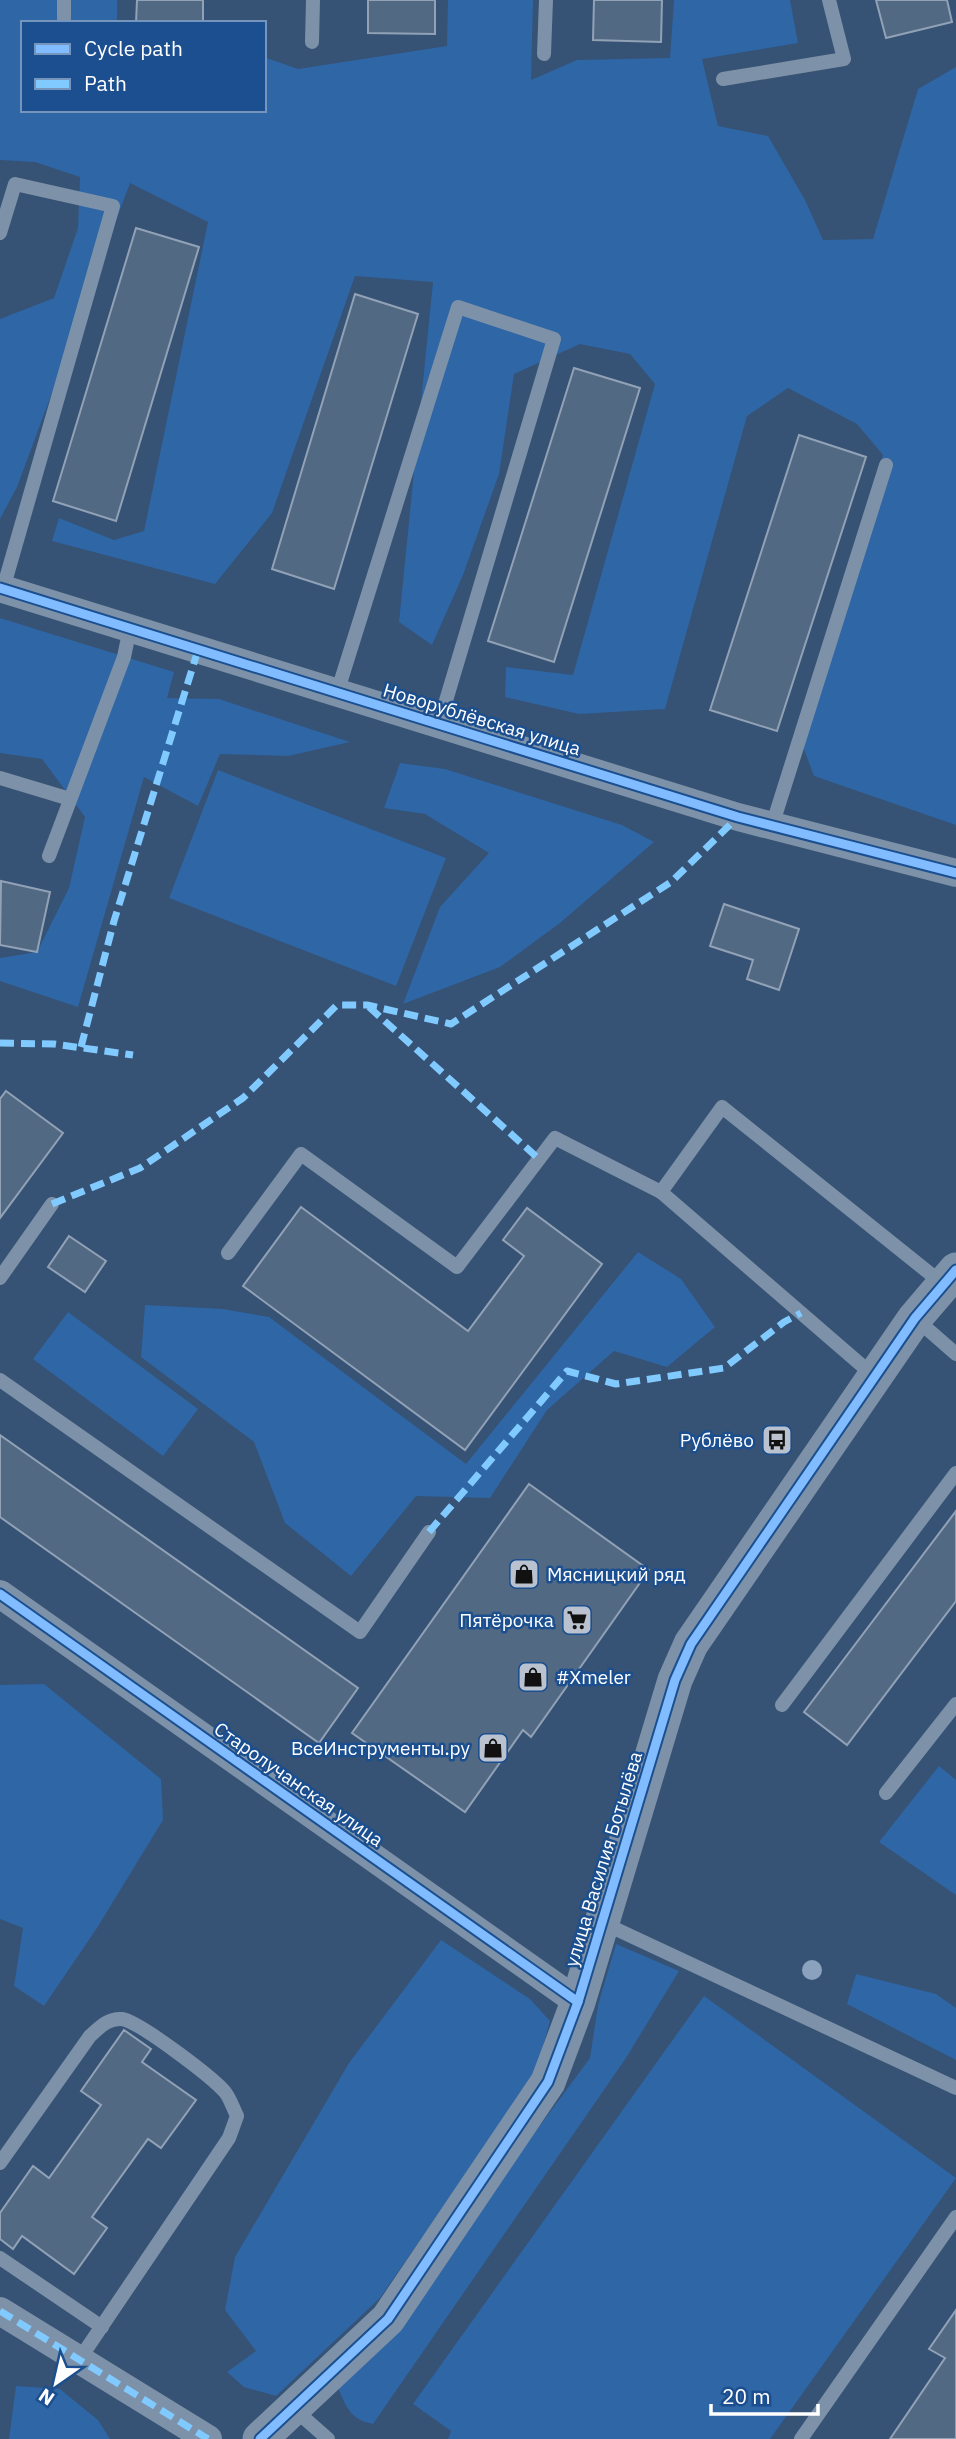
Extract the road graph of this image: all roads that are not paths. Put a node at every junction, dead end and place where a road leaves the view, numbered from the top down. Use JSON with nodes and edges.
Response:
{"nodes":[{"id":1,"x":64,"y":0,"type":"edge"},
{"id":2,"x":313,"y":0,"type":"edge"},
{"id":3,"x":546,"y":0,"type":"edge"},
{"id":4,"x":829,"y":0,"type":"edge"},
{"id":5,"x":64,"y":21,"type":"edge"},
{"id":6,"x":312,"y":42,"type":"dead end"},
{"id":7,"x":544,"y":54,"type":"dead end"},
{"id":8,"x":723,"y":79,"type":"dead end"},
{"id":9,"x":0,"y":233,"type":"edge"},
{"id":10,"x":886,"y":466,"type":"dead end"},
{"id":11,"x":1,"y":589,"type":"edge"},
{"id":12,"x":130,"y":628,"type":"junction"},
{"id":13,"x":337,"y":693,"type":"junction"},
{"id":14,"x":439,"y":724,"type":"junction"},
{"id":15,"x":0,"y":778,"type":"edge"},
{"id":16,"x":70,"y":799,"type":"junction"},
{"id":17,"x":772,"y":826,"type":"junction"},
{"id":18,"x":49,"y":856,"type":"dead end"},
{"id":19,"x":956,"y":873,"type":"edge"},
{"id":20,"x":661,"y":1192,"type":"junction"},
{"id":21,"x":52,"y":1205,"type":"dead end"},
{"id":22,"x":229,"y":1253,"type":"dead end"},
{"id":23,"x":0,"y":1278,"type":"edge"},
{"id":24,"x":950,"y":1278,"type":"edge"},
{"id":25,"x":915,"y":1318,"type":"junction"},
{"id":26,"x":956,"y":1354,"type":"edge"},
{"id":27,"x":875,"y":1377,"type":"junction"},
{"id":28,"x":0,"y":1380,"type":"edge"},
{"id":29,"x":956,"y":1473,"type":"edge"},
{"id":30,"x":429,"y":1532,"type":"dead end"},
{"id":31,"x":0,"y":1594,"type":"edge"},
{"id":32,"x":956,"y":1704,"type":"edge"},
{"id":33,"x":782,"y":1705,"type":"dead end"},
{"id":34,"x":886,"y":1793,"type":"dead end"},
{"id":35,"x":602,"y":1922,"type":"junction"},
{"id":36,"x":578,"y":2002,"type":"junction"},
{"id":37,"x":956,"y":2088,"type":"edge"},
{"id":38,"x":0,"y":2163,"type":"edge"},
{"id":39,"x":956,"y":2217,"type":"edge"},
{"id":40,"x":0,"y":2258,"type":"edge"},
{"id":41,"x":0,"y":2311,"type":"edge"},
{"id":42,"x":102,"y":2327,"type":"junction"},
{"id":43,"x":79,"y":2360,"type":"junction"},
{"id":44,"x":294,"y":2409,"type":"junction"},
{"id":45,"x":208,"y":2439,"type":"edge"},
{"id":46,"x":260,"y":2439,"type":"edge"},
{"id":47,"x":328,"y":2439,"type":"edge"},
{"id":48,"x":801,"y":2439,"type":"edge"}],
"edges":[{"from":1,"to":5,"type":"lane"},
{"from":2,"to":6,"type":"lane"},
{"from":3,"to":7,"type":"lane"},
{"from":4,"to":8,"type":"lane"},
{"from":9,"to":11,"type":"lane"},
{"from":10,"to":17,"type":"lane"},
{"from":11,"to":12,"type":"street","name":"Новорублёвская улица"},
{"from":12,"to":13,"type":"street","name":"Новорублёвская улица"},
{"from":12,"to":16,"type":"lane"},
{"from":13,"to":14,"type":"street","name":"Новорублёвская улица"},
{"from":13,"to":14,"type":"lane"},
{"from":14,"to":17,"type":"street","name":"Новорублёвская улица"},
{"from":15,"to":16,"type":"lane"},
{"from":16,"to":18,"type":"lane"},
{"from":17,"to":19,"type":"street","name":"Новорублёвская улица"},
{"from":20,"to":22,"type":"lane"},
{"from":20,"to":24,"type":"lane"},
{"from":20,"to":27,"type":"lane"},
{"from":21,"to":23,"type":"lane"},
{"from":24,"to":25,"type":"street","name":"улица Василия Ботылёва"},
{"from":25,"to":26,"type":"lane"},
{"from":25,"to":27,"type":"street","name":"улица Василия Ботылёва"},
{"from":27,"to":35,"type":"street","name":"улица Василия Ботылёва"},
{"from":28,"to":30,"type":"lane"},
{"from":29,"to":33,"type":"lane"},
{"from":31,"to":36,"type":"street","name":"Старолучанская улица"},
{"from":32,"to":34,"type":"lane"},
{"from":35,"to":36,"type":"street","name":"улица Василия Ботылёва"},
{"from":35,"to":37,"type":"lane"},
{"from":36,"to":44,"type":"street","name":"улица Василия Ботылёва"},
{"from":38,"to":42,"type":"lane"},
{"from":39,"to":48,"type":"lane"},
{"from":40,"to":42,"type":"lane"},
{"from":41,"to":43,"type":"street"},
{"from":42,"to":43,"type":"lane"},
{"from":43,"to":45,"type":"street"},
{"from":44,"to":46,"type":"street","name":"улица Василия Ботылёва"},
{"from":44,"to":47,"type":"lane"}]}
